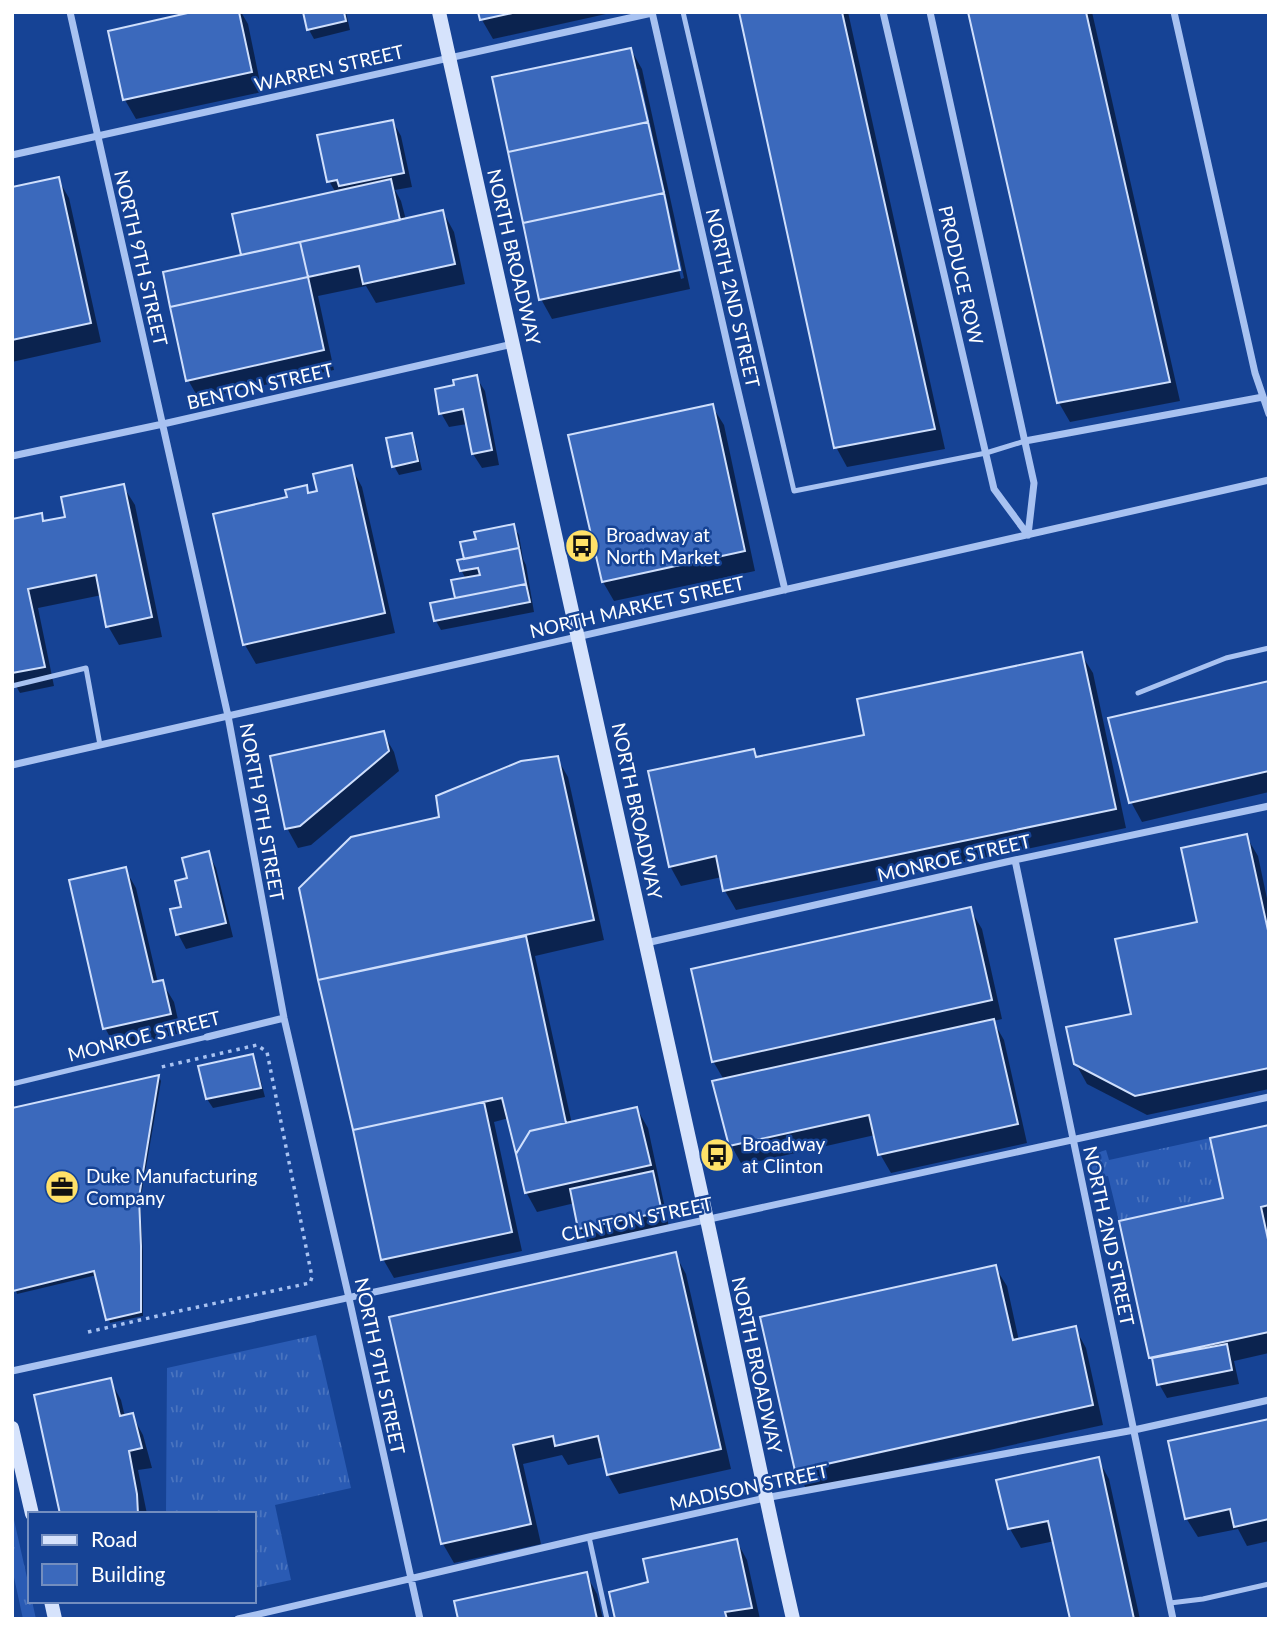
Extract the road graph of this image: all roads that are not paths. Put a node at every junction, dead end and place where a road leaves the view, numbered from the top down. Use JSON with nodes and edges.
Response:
{"nodes":[{"id":1,"x":70,"y":12,"type":"edge"},
{"id":2,"x":439,"y":12,"type":"edge"},
{"id":3,"x":652,"y":12,"type":"edge"},
{"id":4,"x":683,"y":12,"type":"edge"},
{"id":5,"x":883,"y":12,"type":"edge"},
{"id":6,"x":930,"y":12,"type":"edge"},
{"id":7,"x":1174,"y":12,"type":"edge"},
{"id":8,"x":449,"y":57,"type":"junction"},
{"id":9,"x":98,"y":136,"type":"junction"},
{"id":10,"x":12,"y":155,"type":"edge"},
{"id":11,"x":513,"y":344,"type":"junction"},
{"id":12,"x":1263,"y":397,"type":"junction"},
{"id":13,"x":1269,"y":414,"type":"edge"},
{"id":14,"x":163,"y":424,"type":"junction"},
{"id":15,"x":1025,"y":441,"type":"junction"},
{"id":16,"x":986,"y":453,"type":"junction"},
{"id":17,"x":12,"y":456,"type":"edge"},
{"id":18,"x":1269,"y":480,"type":"edge"},
{"id":19,"x":1028,"y":535,"type":"junction"},
{"id":20,"x":785,"y":590,"type":"junction"},
{"id":21,"x":579,"y":637,"type":"junction"},
{"id":22,"x":1269,"y":648,"type":"edge"},
{"id":23,"x":12,"y":686,"type":"edge"},
{"id":24,"x":1138,"y":693,"type":"dead end"},
{"id":25,"x":228,"y":716,"type":"junction"},
{"id":26,"x":100,"y":746,"type":"junction"},
{"id":27,"x":12,"y":765,"type":"edge"},
{"id":28,"x":1269,"y":806,"type":"edge"},
{"id":29,"x":1015,"y":860,"type":"junction"},
{"id":30,"x":646,"y":943,"type":"junction"},
{"id":31,"x":284,"y":1018,"type":"junction"},
{"id":32,"x":207,"y":1037,"type":"joint"},
{"id":33,"x":12,"y":1084,"type":"edge"},
{"id":34,"x":1269,"y":1097,"type":"edge"},
{"id":35,"x":1073,"y":1140,"type":"junction"},
{"id":36,"x":707,"y":1220,"type":"junction"},
{"id":37,"x":349,"y":1298,"type":"junction"},
{"id":38,"x":12,"y":1371,"type":"edge"},
{"id":39,"x":1269,"y":1400,"type":"edge"},
{"id":40,"x":12,"y":1427,"type":"edge"},
{"id":41,"x":1134,"y":1430,"type":"junction"},
{"id":42,"x":765,"y":1498,"type":"junction"},
{"id":43,"x":32,"y":1512,"type":"edge"},
{"id":44,"x":589,"y":1537,"type":"junction"},
{"id":45,"x":411,"y":1579,"type":"junction"},
{"id":46,"x":1269,"y":1584,"type":"edge"},
{"id":47,"x":1170,"y":1603,"type":"junction"},
{"id":48,"x":238,"y":1619,"type":"edge"},
{"id":49,"x":419,"y":1619,"type":"edge"},
{"id":50,"x":607,"y":1619,"type":"edge"},
{"id":51,"x":793,"y":1619,"type":"edge"},
{"id":52,"x":1173,"y":1619,"type":"edge"}],
"edges":[{"from":1,"to":9,"type":"street","name":"NORTH 9TH STREET"},
{"from":2,"to":8,"type":"main road","name":"NORTH BROADWAY"},
{"from":3,"to":8,"type":"street","name":"WARREN STREET"},
{"from":3,"to":20,"type":"street","name":"NORTH 2ND STREET"},
{"from":4,"to":16,"type":"lane"},
{"from":5,"to":16,"type":"street","name":"PRODUCE ROW"},
{"from":6,"to":15,"type":"street"},
{"from":7,"to":12,"type":"street"},
{"from":8,"to":9,"type":"street","name":"WARREN STREET"},
{"from":8,"to":11,"type":"main road","name":"NORTH BROADWAY"},
{"from":9,"to":10,"type":"street","name":"WARREN STREET"},
{"from":9,"to":14,"type":"street","name":"NORTH 9TH STREET"},
{"from":11,"to":14,"type":"street","name":"BENTON STREET"},
{"from":11,"to":21,"type":"main road","name":"NORTH BROADWAY"},
{"from":12,"to":13,"type":"street"},
{"from":12,"to":15,"type":"street"},
{"from":14,"to":17,"type":"street","name":"BENTON STREET"},
{"from":14,"to":25,"type":"street","name":"NORTH 9TH STREET"},
{"from":15,"to":16,"type":"lane"},
{"from":15,"to":19,"type":"street"},
{"from":16,"to":19,"type":"street","name":"PRODUCE ROW"},
{"from":18,"to":19,"type":"street","name":"NORTH MARKET STREET"},
{"from":19,"to":20,"type":"street","name":"NORTH MARKET STREET"},
{"from":20,"to":21,"type":"street","name":"NORTH MARKET STREET"},
{"from":21,"to":25,"type":"street","name":"NORTH MARKET STREET"},
{"from":21,"to":30,"type":"main road","name":"NORTH BROADWAY"},
{"from":22,"to":24,"type":"lane"},
{"from":23,"to":26,"type":"lane"},
{"from":25,"to":26,"type":"street","name":"NORTH MARKET STREET"},
{"from":25,"to":31,"type":"street","name":"NORTH 9TH STREET"},
{"from":26,"to":27,"type":"street","name":"NORTH MARKET STREET"},
{"from":28,"to":29,"type":"street","name":"MONROE STREET"},
{"from":29,"to":30,"type":"street","name":"MONROE STREET"},
{"from":29,"to":35,"type":"street","name":"NORTH 2ND STREET"},
{"from":30,"to":36,"type":"main road","name":"NORTH BROADWAY"},
{"from":31,"to":32,"type":"street","name":"MONROE STREET"},
{"from":31,"to":37,"type":"street","name":"NORTH 9TH STREET"},
{"from":32,"to":33,"type":"lane","name":"MONROE STREET"},
{"from":34,"to":35,"type":"street","name":"CLINTON STREET"},
{"from":35,"to":36,"type":"street","name":"CLINTON STREET"},
{"from":35,"to":41,"type":"street","name":"NORTH 2ND STREET"},
{"from":36,"to":37,"type":"street","name":"CLINTON STREET"},
{"from":36,"to":42,"type":"main road","name":"NORTH BROADWAY"},
{"from":37,"to":38,"type":"street","name":"CLINTON STREET"},
{"from":37,"to":45,"type":"street","name":"NORTH 9TH STREET"},
{"from":39,"to":41,"type":"street","name":"MADISON STREET"},
{"from":40,"to":43,"type":"main road"},
{"from":41,"to":42,"type":"street","name":"MADISON STREET"},
{"from":41,"to":47,"type":"street","name":"NORTH 2ND STREET"},
{"from":42,"to":44,"type":"street","name":"MADISON STREET"},
{"from":42,"to":51,"type":"main road","name":"NORTH BROADWAY"},
{"from":44,"to":45,"type":"street","name":"MADISON STREET"},
{"from":44,"to":50,"type":"lane"},
{"from":45,"to":48,"type":"street","name":"MADISON STREET"},
{"from":45,"to":49,"type":"street","name":"NORTH 9TH STREET"},
{"from":46,"to":47,"type":"lane"},
{"from":47,"to":52,"type":"street","name":"NORTH 2ND STREET"}]}
